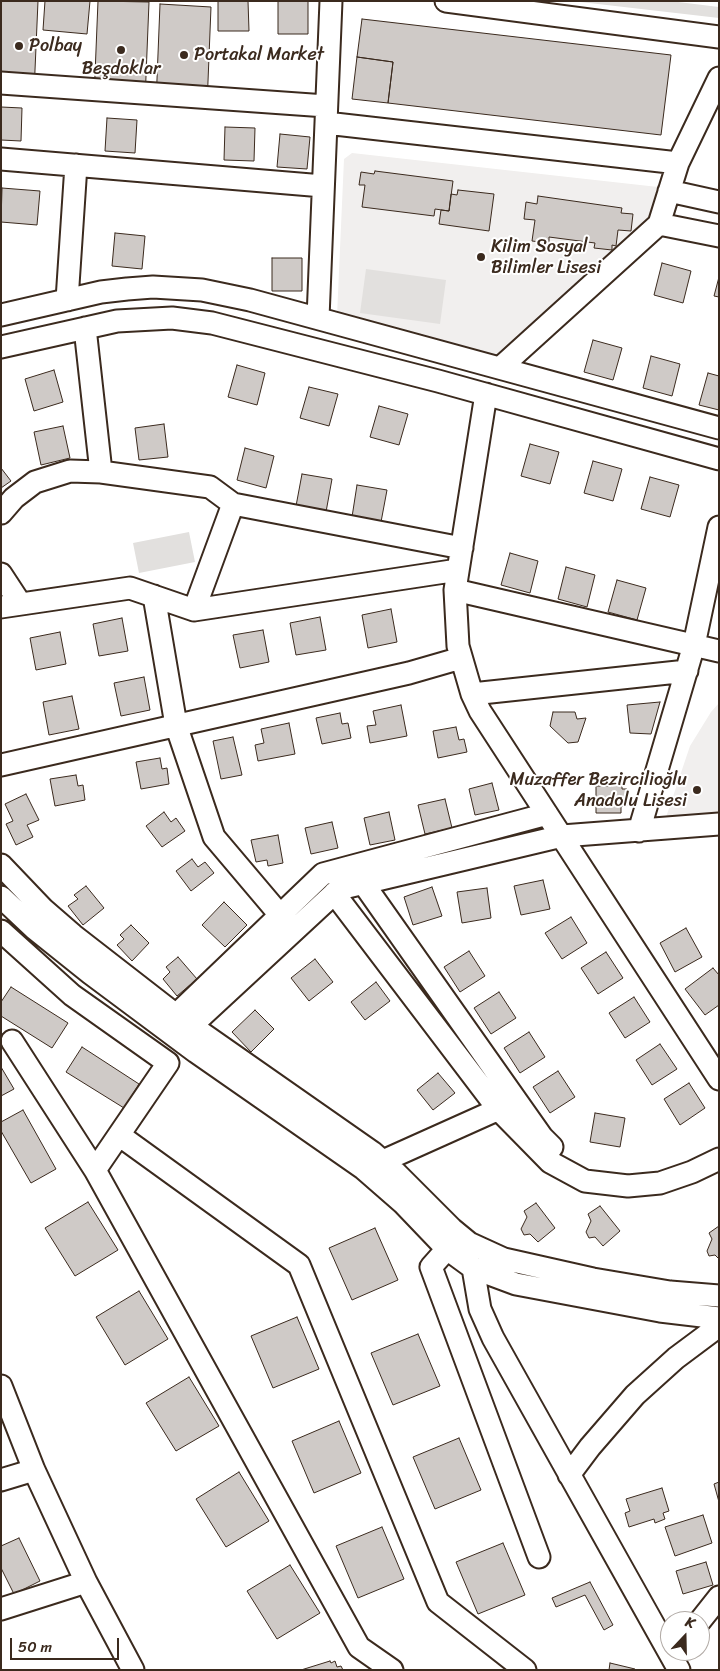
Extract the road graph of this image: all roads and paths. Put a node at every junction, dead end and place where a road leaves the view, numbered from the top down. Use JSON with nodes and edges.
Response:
{"nodes":[{"id":1,"x":331,"y":1,"type":"edge"},
{"id":2,"x":446,"y":1,"type":"edge"},
{"id":3,"x":719,"y":37,"type":"edge"},
{"id":4,"x":719,"y":78,"type":"edge"},
{"id":5,"x":1,"y":83,"type":"edge"},
{"id":6,"x":326,"y":114,"type":"junction"},
{"id":7,"x":1,"y":159,"type":"edge"},
{"id":8,"x":678,"y":163,"type":"junction"},
{"id":9,"x":76,"y":165,"type":"junction"},
{"id":10,"x":323,"y":186,"type":"junction"},
{"id":11,"x":670,"y":191,"type":"junction"},
{"id":12,"x":719,"y":202,"type":"edge"},
{"id":13,"x":659,"y":224,"type":"junction"},
{"id":14,"x":719,"y":236,"type":"edge"},
{"id":15,"x":67,"y":300,"type":"junction"},
{"id":16,"x":1,"y":315,"type":"edge"},
{"id":17,"x":318,"y":318,"type":"junction"},
{"id":18,"x":85,"y":328,"type":"junction"},
{"id":19,"x":1,"y":347,"type":"edge"},
{"id":20,"x":500,"y":368,"type":"junction"},
{"id":21,"x":486,"y":394,"type":"junction"},
{"id":22,"x":719,"y":428,"type":"edge"},
{"id":23,"x":719,"y":459,"type":"edge"},
{"id":24,"x":101,"y":472,"type":"junction"},
{"id":25,"x":233,"y":504,"type":"junction"},
{"id":26,"x":1,"y":513,"type":"edge"},
{"id":27,"x":719,"y":527,"type":"edge"},
{"id":28,"x":462,"y":548,"type":"junction"},
{"id":29,"x":1,"y":574,"type":"edge"},
{"id":30,"x":457,"y":580,"type":"junction"},
{"id":31,"x":154,"y":596,"type":"junction"},
{"id":32,"x":11,"y":605,"type":"edge"},
{"id":33,"x":194,"y":610,"type":"junction"},
{"id":34,"x":694,"y":646,"type":"junction"},
{"id":35,"x":719,"y":651,"type":"edge"},
{"id":36,"x":462,"y":658,"type":"junction"},
{"id":37,"x":687,"y":671,"type":"junction"},
{"id":38,"x":472,"y":694,"type":"junction"},
{"id":39,"x":176,"y":725,"type":"junction"},
{"id":40,"x":1,"y":766,"type":"edge"},
{"id":41,"x":547,"y":814,"type":"junction"},
{"id":42,"x":719,"y":824,"type":"edge"},
{"id":43,"x":639,"y":831,"type":"junction"},
{"id":44,"x":562,"y":836,"type":"junction"},
{"id":45,"x":1,"y":865,"type":"edge"},
{"id":46,"x":363,"y":883,"type":"junction"},
{"id":47,"x":334,"y":893,"type":"junction"},
{"id":48,"x":1,"y":897,"type":"edge"},
{"id":49,"x":280,"y":915,"type":"junction"},
{"id":50,"x":1,"y":931,"type":"edge"},
{"id":51,"x":184,"y":1028,"type":"junction"},
{"id":52,"x":12,"y":1041,"type":"dead end"},
{"id":53,"x":168,"y":1063,"type":"junction"},
{"id":54,"x":719,"y":1079,"type":"edge"},
{"id":55,"x":507,"y":1105,"type":"junction"},
{"id":56,"x":119,"y":1135,"type":"junction"},
{"id":57,"x":719,"y":1148,"type":"edge"},
{"id":58,"x":719,"y":1159,"type":"edge"},
{"id":59,"x":383,"y":1162,"type":"junction"},
{"id":60,"x":95,"y":1170,"type":"junction"},
{"id":61,"x":447,"y":1249,"type":"junction"},
{"id":62,"x":473,"y":1268,"type":"junction"},
{"id":63,"x":719,"y":1296,"type":"edge"},
{"id":64,"x":719,"y":1318,"type":"edge"},
{"id":65,"x":719,"y":1326,"type":"edge"},
{"id":66,"x":1,"y":1386,"type":"edge"},
{"id":67,"x":34,"y":1470,"type":"junction"},
{"id":68,"x":569,"y":1475,"type":"junction"},
{"id":69,"x":1,"y":1480,"type":"edge"},
{"id":70,"x":539,"y":1557,"type":"dead end"},
{"id":71,"x":86,"y":1582,"type":"junction"},
{"id":72,"x":719,"y":1598,"type":"edge"},
{"id":73,"x":1,"y":1609,"type":"edge"},
{"id":74,"x":708,"y":1611,"type":"edge"},
{"id":75,"x":660,"y":1630,"type":"edge"},
{"id":76,"x":360,"y":1647,"type":"junction"},
{"id":77,"x":133,"y":1670,"type":"edge"},
{"id":78,"x":367,"y":1670,"type":"edge"},
{"id":79,"x":392,"y":1670,"type":"edge"},
{"id":80,"x":525,"y":1670,"type":"edge"}],
"edges":[{"from":1,"to":6,"type":"street"},
{"from":2,"to":3,"type":"street"},
{"from":4,"to":8,"type":"street"},
{"from":5,"to":6,"type":"street"},
{"from":6,"to":8,"type":"street"},
{"from":6,"to":10,"type":"street"},
{"from":7,"to":9,"type":"street"},
{"from":8,"to":11,"type":"street"},
{"from":9,"to":10,"type":"street"},
{"from":9,"to":15,"type":"street"},
{"from":10,"to":17,"type":"street"},
{"from":11,"to":12,"type":"street"},
{"from":11,"to":13,"type":"street"},
{"from":13,"to":14,"type":"street"},
{"from":13,"to":20,"type":"street"},
{"from":15,"to":16,"type":"street"},
{"from":15,"to":17,"type":"street"},
{"from":17,"to":20,"type":"street"},
{"from":18,"to":19,"type":"street"},
{"from":18,"to":21,"type":"street"},
{"from":18,"to":24,"type":"street"},
{"from":20,"to":22,"type":"street"},
{"from":21,"to":23,"type":"street"},
{"from":21,"to":28,"type":"street"},
{"from":24,"to":25,"type":"street"},
{"from":24,"to":26,"type":"street"},
{"from":25,"to":28,"type":"street"},
{"from":25,"to":33,"type":"street"},
{"from":27,"to":34,"type":"street"},
{"from":28,"to":30,"type":"street"},
{"from":29,"to":32,"type":"street"},
{"from":30,"to":33,"type":"street"},
{"from":30,"to":34,"type":"street"},
{"from":30,"to":36,"type":"street"},
{"from":31,"to":32,"type":"street"},
{"from":31,"to":33,"type":"street"},
{"from":31,"to":39,"type":"street"},
{"from":34,"to":35,"type":"street"},
{"from":34,"to":37,"type":"street"},
{"from":36,"to":38,"type":"street"},
{"from":36,"to":39,"type":"street"},
{"from":37,"to":38,"type":"street"},
{"from":37,"to":43,"type":"street"},
{"from":38,"to":41,"type":"street"},
{"from":39,"to":40,"type":"street"},
{"from":39,"to":49,"type":"street"},
{"from":41,"to":44,"type":"street"},
{"from":41,"to":49,"type":"street"},
{"from":42,"to":43,"type":"street"},
{"from":43,"to":44,"type":"street"},
{"from":44,"to":46,"type":"street"},
{"from":44,"to":54,"type":"street"},
{"from":45,"to":51,"type":"street"},
{"from":46,"to":47,"type":"street"},
{"from":46,"to":55,"type":"street"},
{"from":47,"to":51,"type":"street"},
{"from":47,"to":55,"type":"street"},
{"from":48,"to":51,"type":"street"},
{"from":49,"to":51,"type":"street"},
{"from":50,"to":53,"type":"street"},
{"from":51,"to":53,"type":"street"},
{"from":51,"to":59,"type":"street"},
{"from":51,"to":61,"type":"street"},
{"from":52,"to":60,"type":"street"},
{"from":53,"to":56,"type":"street"},
{"from":55,"to":57,"type":"street"},
{"from":55,"to":58,"type":"street"},
{"from":55,"to":59,"type":"street"},
{"from":56,"to":60,"type":"street"},
{"from":56,"to":80,"type":"street"},
{"from":59,"to":63,"type":"street"},
{"from":60,"to":76,"type":"street"},
{"from":61,"to":62,"type":"street"},
{"from":61,"to":70,"type":"street"},
{"from":62,"to":64,"type":"street"},
{"from":62,"to":68,"type":"street"},
{"from":65,"to":68,"type":"street"},
{"from":66,"to":67,"type":"street"},
{"from":67,"to":69,"type":"street"},
{"from":67,"to":71,"type":"street"},
{"from":68,"to":75,"type":"street"},
{"from":71,"to":73,"type":"street"},
{"from":71,"to":77,"type":"street"},
{"from":72,"to":74,"type":"street"},
{"from":76,"to":78,"type":"street"},
{"from":76,"to":79,"type":"street"}]}
